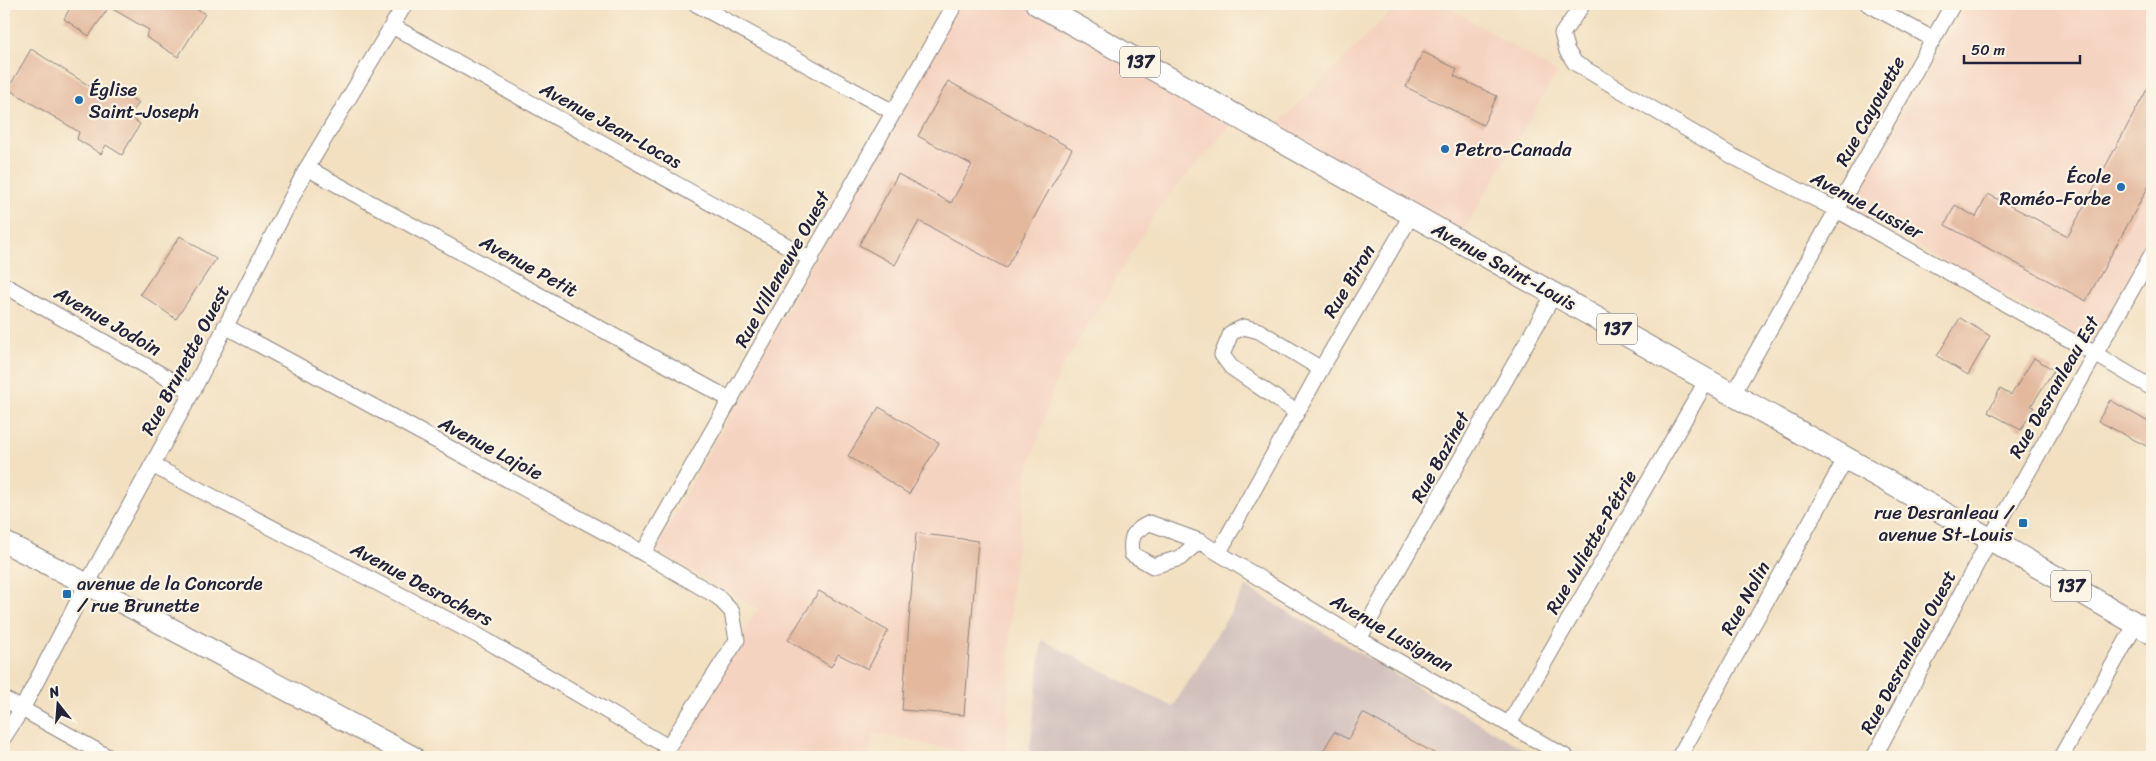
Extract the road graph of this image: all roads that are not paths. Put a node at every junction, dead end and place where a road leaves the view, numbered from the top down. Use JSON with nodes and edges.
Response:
{"nodes":[{"id":1,"x":404,"y":4,"type":"edge"},
{"id":2,"x":696,"y":4,"type":"edge"},
{"id":3,"x":955,"y":4,"type":"edge"},
{"id":4,"x":1037,"y":4,"type":"edge"},
{"id":5,"x":1584,"y":4,"type":"edge"},
{"id":6,"x":1868,"y":4,"type":"edge"},
{"id":7,"x":1953,"y":4,"type":"edge"},
{"id":8,"x":392,"y":26,"type":"junction"},
{"id":9,"x":1933,"y":39,"type":"junction"},
{"id":10,"x":893,"y":112,"type":"junction"},
{"id":11,"x":307,"y":168,"type":"junction"},
{"id":12,"x":1837,"y":210,"type":"junction"},
{"id":13,"x":1412,"y":214,"type":"junction"},
{"id":14,"x":2152,"y":254,"type":"edge"},
{"id":15,"x":811,"y":259,"type":"junction"},
{"id":16,"x":4,"y":285,"type":"edge"},
{"id":17,"x":1554,"y":294,"type":"junction"},
{"id":18,"x":225,"y":326,"type":"junction"},
{"id":19,"x":2096,"y":355,"type":"junction"},
{"id":20,"x":1321,"y":369,"type":"junction"},
{"id":21,"x":1707,"y":380,"type":"junction"},
{"id":22,"x":2152,"y":388,"type":"edge"},
{"id":23,"x":192,"y":392,"type":"junction"},
{"id":24,"x":1733,"y":394,"type":"junction"},
{"id":25,"x":731,"y":400,"type":"junction"},
{"id":26,"x":1296,"y":412,"type":"junction"},
{"id":27,"x":1846,"y":458,"type":"junction"},
{"id":28,"x":152,"y":465,"type":"junction"},
{"id":29,"x":1990,"y":539,"type":"junction"},
{"id":30,"x":1199,"y":541,"type":"dead end"},
{"id":31,"x":4,"y":542,"type":"edge"},
{"id":32,"x":1219,"y":552,"type":"junction"},
{"id":33,"x":643,"y":553,"type":"junction"},
{"id":34,"x":87,"y":584,"type":"junction"},
{"id":35,"x":2144,"y":629,"type":"edge"},
{"id":36,"x":1359,"y":639,"type":"junction"},
{"id":37,"x":4,"y":699,"type":"edge"},
{"id":38,"x":22,"y":709,"type":"junction"},
{"id":39,"x":1509,"y":724,"type":"junction"},
{"id":40,"x":4,"y":737,"type":"edge"},
{"id":41,"x":666,"y":752,"type":"edge"},
{"id":42,"x":108,"y":757,"type":"edge"},
{"id":43,"x":413,"y":757,"type":"edge"},
{"id":44,"x":1566,"y":757,"type":"edge"},
{"id":45,"x":1679,"y":757,"type":"edge"},
{"id":46,"x":1874,"y":757,"type":"edge"},
{"id":47,"x":2061,"y":757,"type":"edge"}],
"edges":[{"from":1,"to":8,"type":"street","name":"Rue Brunette Ouest"},
{"from":2,"to":10,"type":"street"},
{"from":3,"to":10,"type":"street","name":"Rue Villeneuve Ouest"},
{"from":4,"to":13,"type":"main road","name":"Avenue Saint-Louis","number":"137"},
{"from":5,"to":12,"type":"street","name":"Avenue Lussier"},
{"from":6,"to":9,"type":"street"},
{"from":7,"to":9,"type":"street","name":"Rue Cayouette"},
{"from":8,"to":11,"type":"street","name":"Rue Brunette Ouest"},
{"from":8,"to":15,"type":"street","name":"Avenue Jean-Locas"},
{"from":9,"to":12,"type":"street","name":"Rue Cayouette"},
{"from":10,"to":15,"type":"street","name":"Rue Villeneuve Ouest"},
{"from":11,"to":18,"type":"street","name":"Rue Brunette Ouest"},
{"from":11,"to":25,"type":"street","name":"Avenue Petit"},
{"from":12,"to":19,"type":"street","name":"Avenue Lussier"},
{"from":12,"to":24,"type":"street","name":"Rue Cayouette"},
{"from":13,"to":17,"type":"main road","name":"Avenue Saint-Louis","number":"137"},
{"from":13,"to":20,"type":"street","name":"Rue Biron"},
{"from":14,"to":19,"type":"street","name":"Rue Desranleau Est"},
{"from":15,"to":25,"type":"street","name":"Rue Villeneuve Ouest"},
{"from":16,"to":23,"type":"street","name":"Avenue Jodoin"},
{"from":17,"to":21,"type":"main road","name":"Avenue Saint-Louis","number":"137"},
{"from":17,"to":36,"type":"street","name":"Rue Bazinet"},
{"from":18,"to":23,"type":"street","name":"Rue Brunette Ouest"},
{"from":18,"to":33,"type":"street","name":"Avenue Lajoie"},
{"from":19,"to":22,"type":"street","name":"Avenue Lussier"},
{"from":19,"to":29,"type":"street","name":"Rue Desranleau Est"},
{"from":20,"to":26,"type":"street","name":"Rue Biron"},
{"from":20,"to":26,"type":"street"},
{"from":21,"to":24,"type":"main road","name":"Avenue Saint-Louis","number":"137"},
{"from":21,"to":39,"type":"street","name":"Rue Juliette-Pétrie"},
{"from":23,"to":28,"type":"street","name":"Rue Brunette Ouest"},
{"from":24,"to":27,"type":"main road","name":"Avenue Saint-Louis","number":"137"},
{"from":25,"to":33,"type":"street","name":"Rue Villeneuve Ouest"},
{"from":26,"to":32,"type":"street","name":"Rue Biron"},
{"from":27,"to":29,"type":"main road","name":"Avenue Saint-Louis","number":"137"},
{"from":27,"to":45,"type":"street","name":"Rue Nolin"},
{"from":28,"to":34,"type":"street","name":"Rue Brunette Ouest"},
{"from":28,"to":41,"type":"street","name":"Avenue Desrochers"},
{"from":29,"to":35,"type":"main road","name":"Avenue Saint-Louis","number":"137"},
{"from":29,"to":46,"type":"street","name":"Rue Desranleau Ouest"},
{"from":30,"to":32,"type":"street","name":"Avenue Lusignan"},
{"from":31,"to":34,"type":"street"},
{"from":32,"to":36,"type":"street","name":"Avenue Lusignan"},
{"from":33,"to":41,"type":"street","name":"Avenue Lajoie"},
{"from":34,"to":38,"type":"street","name":"Rue Brunette Ouest"},
{"from":34,"to":43,"type":"street"},
{"from":35,"to":47,"type":"street"},
{"from":36,"to":39,"type":"street","name":"Avenue Lusignan"},
{"from":37,"to":38,"type":"street"},
{"from":38,"to":40,"type":"street","name":"Rue Brunette Ouest"},
{"from":38,"to":42,"type":"street"},
{"from":39,"to":44,"type":"street","name":"Avenue Lusignan"}]}
